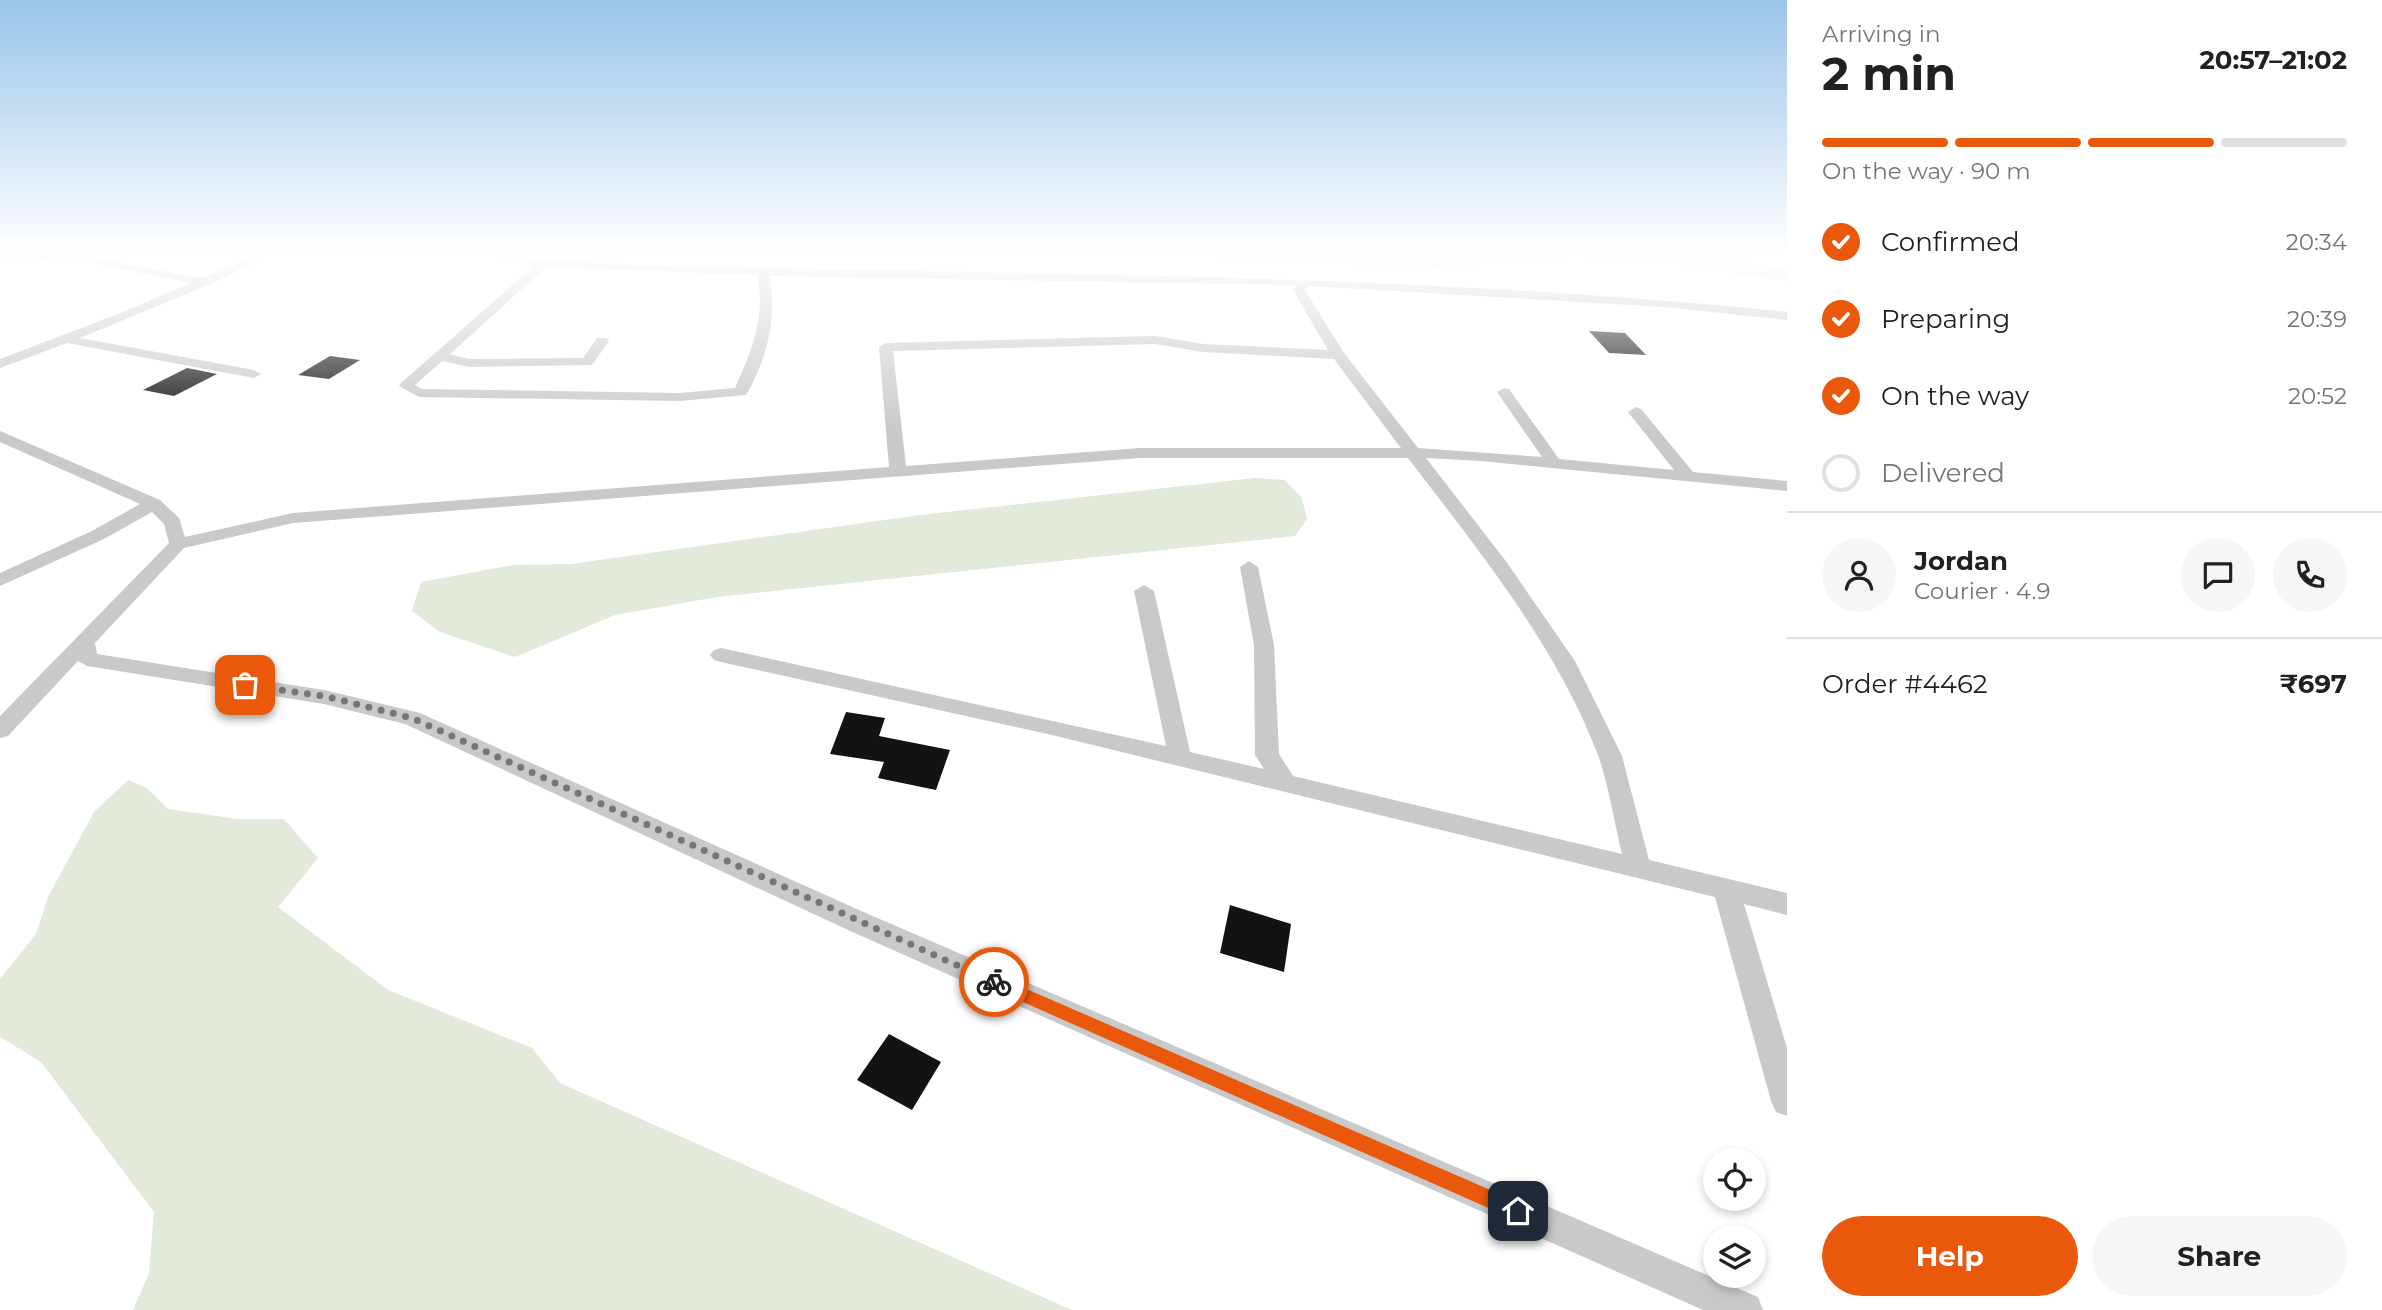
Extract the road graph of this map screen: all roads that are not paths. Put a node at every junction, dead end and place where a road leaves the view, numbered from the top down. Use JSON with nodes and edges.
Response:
{"nodes":[{"id":1,"x":131,"y":313,"type":"edge"},
{"id":2,"x":488,"y":313,"type":"edge"},
{"id":3,"x":767,"y":313,"type":"edge"},
{"id":4,"x":1313,"y":313,"type":"edge"},
{"id":5,"x":1760,"y":313,"type":"edge"},
{"id":6,"x":1787,"y":316,"type":"edge"},
{"id":7,"x":68,"y":340,"type":"junction"},
{"id":8,"x":602,"y":341,"type":"dead end"},
{"id":9,"x":1338,"y":355,"type":"junction"},
{"id":10,"x":439,"y":356,"type":"junction"},
{"id":11,"x":0,"y":364,"type":"edge"},
{"id":12,"x":254,"y":374,"type":"dead end"},
{"id":13,"x":1504,"y":392,"type":"dead end"},
{"id":14,"x":1636,"y":412,"type":"dead end"},
{"id":15,"x":0,"y":436,"type":"edge"},
{"id":16,"x":1413,"y":453,"type":"junction"},
{"id":17,"x":1554,"y":463,"type":"junction"},
{"id":18,"x":898,"y":472,"type":"junction"},
{"id":19,"x":1688,"y":476,"type":"junction"},
{"id":20,"x":1787,"y":486,"type":"edge"},
{"id":21,"x":153,"y":505,"type":"junction"},
{"id":22,"x":178,"y":544,"type":"junction"},
{"id":23,"x":1250,"y":567,"type":"dead end"},
{"id":24,"x":0,"y":580,"type":"edge"},
{"id":25,"x":1144,"y":591,"type":"dead end"},
{"id":26,"x":84,"y":641,"type":"junction"},
{"id":27,"x":722,"y":655,"type":"dead end"},
{"id":28,"x":0,"y":730,"type":"edge"},
{"id":29,"x":1180,"y":758,"type":"junction"},
{"id":30,"x":1285,"y":783,"type":"junction"},
{"id":31,"x":1638,"y":868,"type":"junction"},
{"id":32,"x":1726,"y":889,"type":"junction"},
{"id":33,"x":1787,"y":904,"type":"edge"},
{"id":34,"x":1787,"y":1101,"type":"edge"},
{"id":35,"x":1745,"y":1310,"type":"edge"}],
"edges":[{"from":1,"to":7,"type":"street"},
{"from":2,"to":10,"type":"street"},
{"from":3,"to":10,"type":"street"},
{"from":4,"to":9,"type":"street"},
{"from":5,"to":6,"type":"street"},
{"from":7,"to":11,"type":"street"},
{"from":7,"to":12,"type":"street"},
{"from":8,"to":10,"type":"street"},
{"from":9,"to":16,"type":"street"},
{"from":9,"to":18,"type":"street"},
{"from":13,"to":17,"type":"street"},
{"from":14,"to":19,"type":"street"},
{"from":15,"to":21,"type":"street"},
{"from":16,"to":17,"type":"street"},
{"from":16,"to":18,"type":"street"},
{"from":16,"to":31,"type":"street"},
{"from":17,"to":19,"type":"street"},
{"from":18,"to":22,"type":"street"},
{"from":19,"to":20,"type":"street"},
{"from":21,"to":22,"type":"street"},
{"from":21,"to":24,"type":"street"},
{"from":22,"to":26,"type":"street"},
{"from":23,"to":30,"type":"street"},
{"from":25,"to":29,"type":"street"},
{"from":26,"to":28,"type":"street"},
{"from":26,"to":35,"type":"street"},
{"from":27,"to":29,"type":"street"},
{"from":29,"to":30,"type":"street"},
{"from":30,"to":31,"type":"street"},
{"from":31,"to":32,"type":"street"},
{"from":32,"to":33,"type":"street"},
{"from":32,"to":34,"type":"street"}]}
